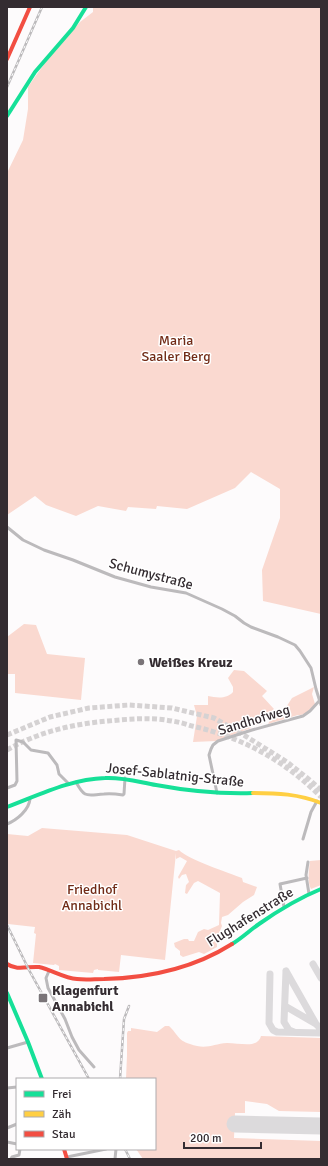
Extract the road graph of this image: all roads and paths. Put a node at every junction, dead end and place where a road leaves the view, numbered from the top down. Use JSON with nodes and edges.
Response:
{"nodes":[{"id":1,"x":30,"y":7,"type":"edge"},
{"id":2,"x":86,"y":7,"type":"edge"},
{"id":3,"x":7,"y":59,"type":"edge"},
{"id":4,"x":7,"y":116,"type":"edge"},
{"id":5,"x":7,"y":527,"type":"edge"},
{"id":6,"x":321,"y":702,"type":"edge"},
{"id":7,"x":125,"y":778,"type":"junction"},
{"id":8,"x":76,"y":782,"type":"junction"},
{"id":9,"x":69,"y":784,"type":"junction"},
{"id":10,"x":7,"y":788,"type":"edge"},
{"id":11,"x":218,"y":793,"type":"junction"},
{"id":12,"x":30,"y":799,"type":"junction"},
{"id":13,"x":319,"y":802,"type":"edge"},
{"id":14,"x":7,"y":807,"type":"edge"},
{"id":15,"x":7,"y":824,"type":"edge"},
{"id":16,"x":303,"y":839,"type":"dead end"},
{"id":17,"x":308,"y":862,"type":"dead end"},
{"id":18,"x":307,"y":878,"type":"junction"},
{"id":19,"x":321,"y":888,"type":"edge"},
{"id":20,"x":309,"y":894,"type":"junction"},
{"id":21,"x":284,"y":907,"type":"junction"},
{"id":22,"x":7,"y":964,"type":"edge"},
{"id":23,"x":49,"y":971,"type":"junction"},
{"id":24,"x":8,"y":995,"type":"edge"},
{"id":25,"x":28,"y":1042,"type":"junction"},
{"id":26,"x":7,"y":1048,"type":"edge"},
{"id":27,"x":94,"y":1067,"type":"dead end"},
{"id":28,"x":42,"y":1078,"type":"edge"},
{"id":29,"x":20,"y":1150,"type":"edge"},
{"id":30,"x":102,"y":1150,"type":"edge"},
{"id":31,"x":67,"y":1158,"type":"edge"},
{"id":32,"x":11,"y":1159,"type":"edge"}],
"edges":[{"from":1,"to":3,"type":"main road"},
{"from":2,"to":4,"type":"main road"},
{"from":5,"to":6,"type":"street","name":"Schumystraße"},
{"from":6,"to":11,"type":"street","name":"Sandhofweg"},
{"from":7,"to":8,"type":"main road","name":"Josef-Sablatnig-Straße"},
{"from":7,"to":8,"type":"street"},
{"from":7,"to":11,"type":"main road","name":"Josef-Sablatnig-Straße"},
{"from":8,"to":9,"type":"main road","name":"Josef-Sablatnig-Straße"},
{"from":9,"to":10,"type":"street"},
{"from":9,"to":12,"type":"main road","name":"Josef-Sablatnig-Straße"},
{"from":11,"to":13,"type":"main road","name":"Josef-Sablatnig-Straße"},
{"from":12,"to":14,"type":"main road","name":"Josef-Sablatnig-Straße"},
{"from":12,"to":15,"type":"street"},
{"from":13,"to":16,"type":"street"},
{"from":17,"to":18,"type":"street"},
{"from":18,"to":20,"type":"street"},
{"from":18,"to":21,"type":"street"},
{"from":19,"to":20,"type":"main road","name":"Flughafenstraße"},
{"from":20,"to":21,"type":"main road","name":"Flughafenstraße"},
{"from":21,"to":23,"type":"main road","name":"Flughafenstraße"},
{"from":22,"to":23,"type":"main road","name":"Flughafenstraße"},
{"from":23,"to":27,"type":"street"},
{"from":24,"to":25,"type":"main road"},
{"from":25,"to":26,"type":"street"},
{"from":25,"to":28,"type":"main road"},
{"from":29,"to":32,"type":"street"},
{"from":30,"to":31,"type":"street"}]}
